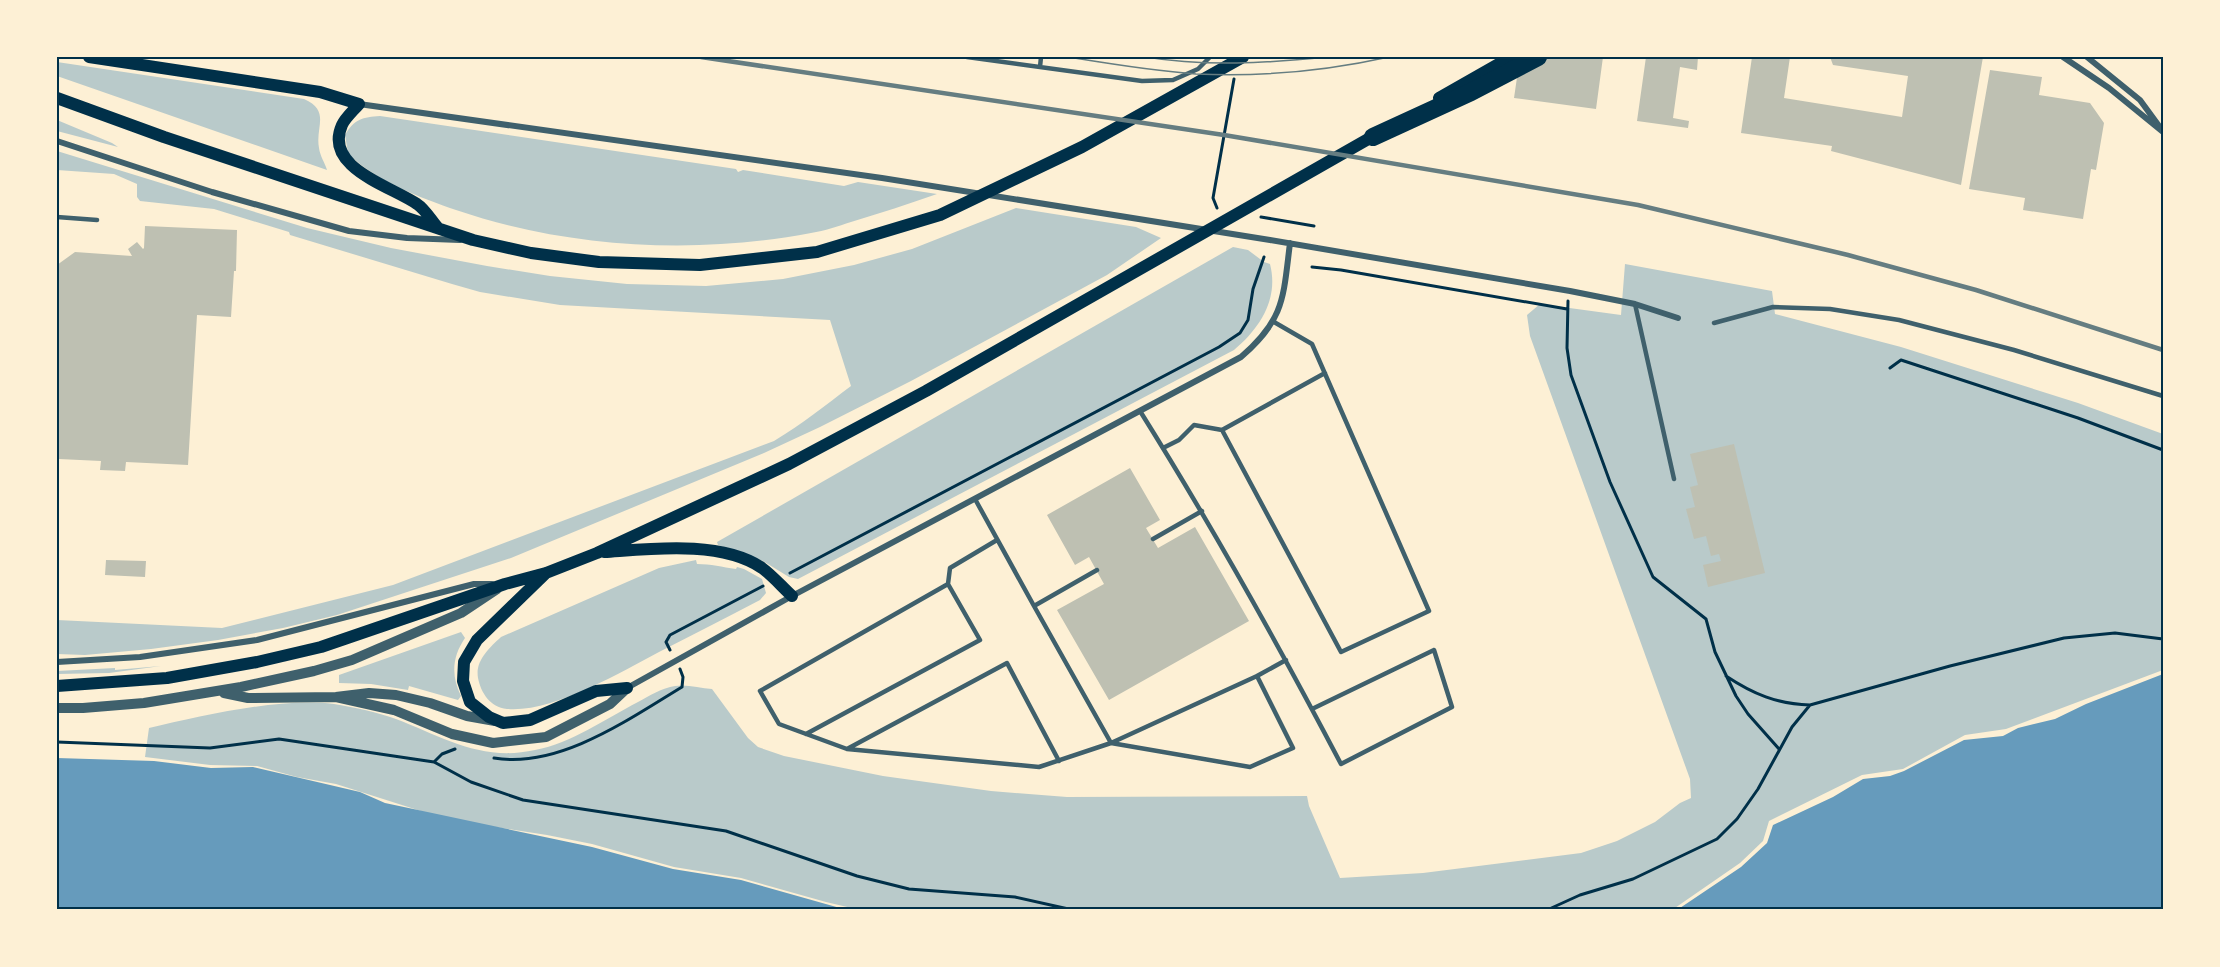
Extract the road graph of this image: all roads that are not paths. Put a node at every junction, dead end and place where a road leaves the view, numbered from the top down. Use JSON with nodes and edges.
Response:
{"nodes":[{"id":1,"x":89,"y":57,"type":"edge"},
{"id":2,"x":967,"y":57,"type":"edge"},
{"id":3,"x":1041,"y":57,"type":"edge"},
{"id":4,"x":1210,"y":57,"type":"edge"},
{"id":5,"x":1243,"y":57,"type":"edge"},
{"id":6,"x":1511,"y":57,"type":"edge"},
{"id":7,"x":1538,"y":57,"type":"edge"},
{"id":8,"x":2063,"y":57,"type":"edge"},
{"id":9,"x":2086,"y":57,"type":"edge"},
{"id":10,"x":1040,"y":67,"type":"junction"},
{"id":11,"x":57,"y":98,"type":"edge"},
{"id":12,"x":359,"y":104,"type":"junction"},
{"id":13,"x":2163,"y":131,"type":"edge"},
{"id":14,"x":1372,"y":137,"type":"junction"},
{"id":15,"x":57,"y":141,"type":"edge"},
{"id":16,"x":57,"y":217,"type":"edge"},
{"id":17,"x":96,"y":220,"type":"dead end"},
{"id":18,"x":439,"y":229,"type":"junction"},
{"id":19,"x":473,"y":240,"type":"junction"},
{"id":20,"x":1290,"y":243,"type":"junction"},
{"id":21,"x":1635,"y":304,"type":"junction"},
{"id":22,"x":1678,"y":318,"type":"dead end"},
{"id":23,"x":1274,"y":322,"type":"junction"},
{"id":24,"x":1714,"y":323,"type":"dead end"},
{"id":25,"x":1325,"y":373,"type":"junction"},
{"id":26,"x":2163,"y":396,"type":"edge"},
{"id":27,"x":1140,"y":411,"type":"junction"},
{"id":28,"x":1222,"y":430,"type":"junction"},
{"id":29,"x":1163,"y":448,"type":"junction"},
{"id":30,"x":1674,"y":479,"type":"dead end"},
{"id":31,"x":975,"y":500,"type":"junction"},
{"id":32,"x":1202,"y":511,"type":"junction"},
{"id":33,"x":1153,"y":539,"type":"dead end"},
{"id":34,"x":998,"y":540,"type":"junction"},
{"id":35,"x":597,"y":553,"type":"junction"},
{"id":36,"x":1096,"y":570,"type":"dead end"},
{"id":37,"x":546,"y":573,"type":"junction"},
{"id":38,"x":505,"y":584,"type":"junction"},
{"id":39,"x":948,"y":585,"type":"junction"},
{"id":40,"x":792,"y":596,"type":"junction"},
{"id":41,"x":1034,"y":606,"type":"junction"},
{"id":42,"x":1287,"y":660,"type":"junction"},
{"id":43,"x":57,"y":662,"type":"edge"},
{"id":44,"x":1257,"y":676,"type":"junction"},
{"id":45,"x":57,"y":686,"type":"edge"},
{"id":46,"x":627,"y":688,"type":"junction"},
{"id":47,"x":215,"y":691,"type":"junction"},
{"id":48,"x":336,"y":697,"type":"junction"},
{"id":49,"x":57,"y":708,"type":"edge"},
{"id":50,"x":1312,"y":709,"type":"junction"},
{"id":51,"x":503,"y":723,"type":"junction"},
{"id":52,"x":806,"y":734,"type":"junction"},
{"id":53,"x":1111,"y":743,"type":"junction"},
{"id":54,"x":847,"y":749,"type":"junction"},
{"id":55,"x":1059,"y":761,"type":"junction"}],
"edges":[{"from":1,"to":12,"type":"main road"},
{"from":2,"to":10,"type":"lane"},
{"from":3,"to":10,"type":"lane"},
{"from":4,"to":10,"type":"lane"},
{"from":5,"to":19,"type":"main road"},
{"from":6,"to":14,"type":"main road"},
{"from":7,"to":14,"type":"highway"},
{"from":8,"to":13,"type":"street"},
{"from":9,"to":13,"type":"street"},
{"from":11,"to":18,"type":"main road"},
{"from":12,"to":18,"type":"main road"},
{"from":12,"to":20,"type":"street"},
{"from":14,"to":35,"type":"main road"},
{"from":15,"to":19,"type":"street"},
{"from":16,"to":17,"type":"lane"},
{"from":18,"to":19,"type":"main road"},
{"from":20,"to":21,"type":"street"},
{"from":20,"to":23,"type":"street"},
{"from":21,"to":22,"type":"street"},
{"from":21,"to":30,"type":"lane"},
{"from":23,"to":25,"type":"lane"},
{"from":23,"to":27,"type":"street"},
{"from":24,"to":26,"type":"lane"},
{"from":25,"to":28,"type":"lane"},
{"from":25,"to":28,"type":"lane"},
{"from":27,"to":29,"type":"lane"},
{"from":27,"to":31,"type":"street"},
{"from":28,"to":29,"type":"lane"},
{"from":29,"to":32,"type":"lane"},
{"from":31,"to":34,"type":"lane"},
{"from":31,"to":40,"type":"street"},
{"from":32,"to":33,"type":"lane"},
{"from":32,"to":42,"type":"lane"},
{"from":34,"to":39,"type":"lane"},
{"from":34,"to":41,"type":"lane"},
{"from":35,"to":37,"type":"main road"},
{"from":35,"to":40,"type":"main road"},
{"from":36,"to":41,"type":"lane"},
{"from":37,"to":38,"type":"main road"},
{"from":37,"to":51,"type":"main road"},
{"from":38,"to":43,"type":"street"},
{"from":38,"to":45,"type":"main road"},
{"from":38,"to":47,"type":"street"},
{"from":39,"to":52,"type":"lane"},
{"from":39,"to":52,"type":"lane"},
{"from":40,"to":46,"type":"street"},
{"from":41,"to":53,"type":"lane"},
{"from":42,"to":44,"type":"lane"},
{"from":42,"to":50,"type":"lane"},
{"from":44,"to":53,"type":"lane"},
{"from":44,"to":53,"type":"lane"},
{"from":46,"to":48,"type":"street"},
{"from":46,"to":51,"type":"main road"},
{"from":47,"to":48,"type":"street"},
{"from":47,"to":49,"type":"street"},
{"from":48,"to":51,"type":"street"},
{"from":50,"to":50,"type":"lane"},
{"from":52,"to":54,"type":"lane"},
{"from":53,"to":55,"type":"lane"},
{"from":54,"to":55,"type":"lane"},
{"from":54,"to":55,"type":"lane"}]}
